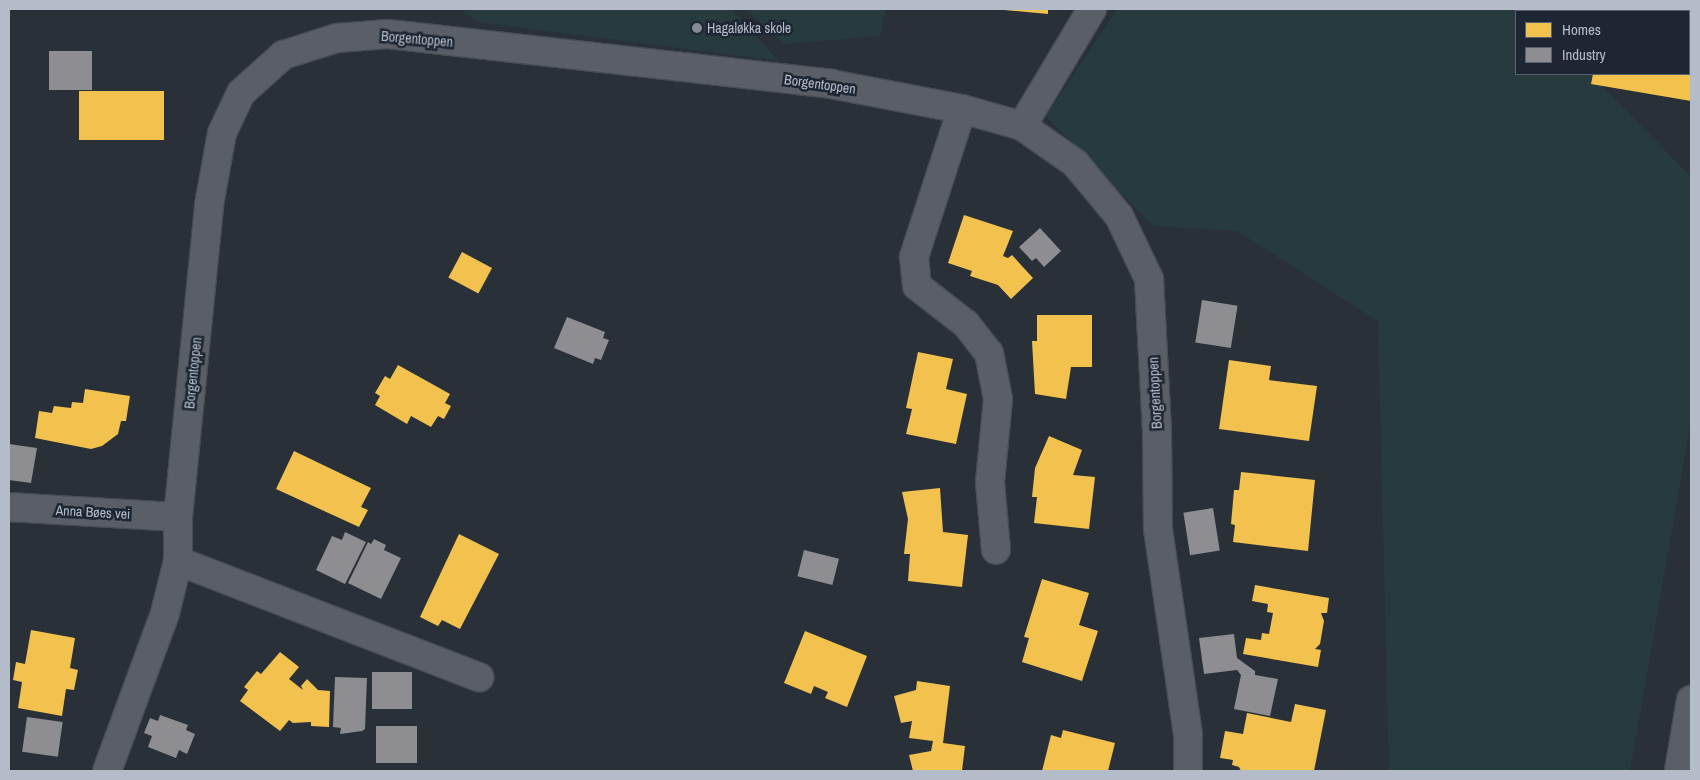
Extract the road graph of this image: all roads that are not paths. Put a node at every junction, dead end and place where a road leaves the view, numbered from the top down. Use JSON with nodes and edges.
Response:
{"nodes":[{"id":1,"x":1092,"y":9,"type":"edge"},
{"id":2,"x":962,"y":109,"type":"junction"},
{"id":3,"x":1022,"y":126,"type":"junction"},
{"id":4,"x":9,"y":508,"type":"edge"},
{"id":5,"x":178,"y":517,"type":"junction"},
{"id":6,"x":996,"y":550,"type":"dead end"},
{"id":7,"x":178,"y":561,"type":"junction"},
{"id":8,"x":479,"y":677,"type":"dead end"},
{"id":9,"x":1691,"y":700,"type":"edge"},
{"id":10,"x":107,"y":771,"type":"edge"},
{"id":11,"x":1188,"y":771,"type":"edge"},
{"id":12,"x":1679,"y":771,"type":"edge"}],
"edges":[{"from":1,"to":3,"type":"street"},
{"from":2,"to":3,"type":"street","name":"Borgentoppen"},
{"from":2,"to":5,"type":"street","name":"Borgentoppen"},
{"from":2,"to":6,"type":"street"},
{"from":3,"to":11,"type":"street","name":"Borgentoppen"},
{"from":4,"to":5,"type":"street","name":"Anna Bøes vei"},
{"from":5,"to":7,"type":"street","name":"Borgentoppen"},
{"from":7,"to":8,"type":"street"},
{"from":7,"to":10,"type":"street","name":"Borgentoppen"},
{"from":9,"to":12,"type":"street"}]}
